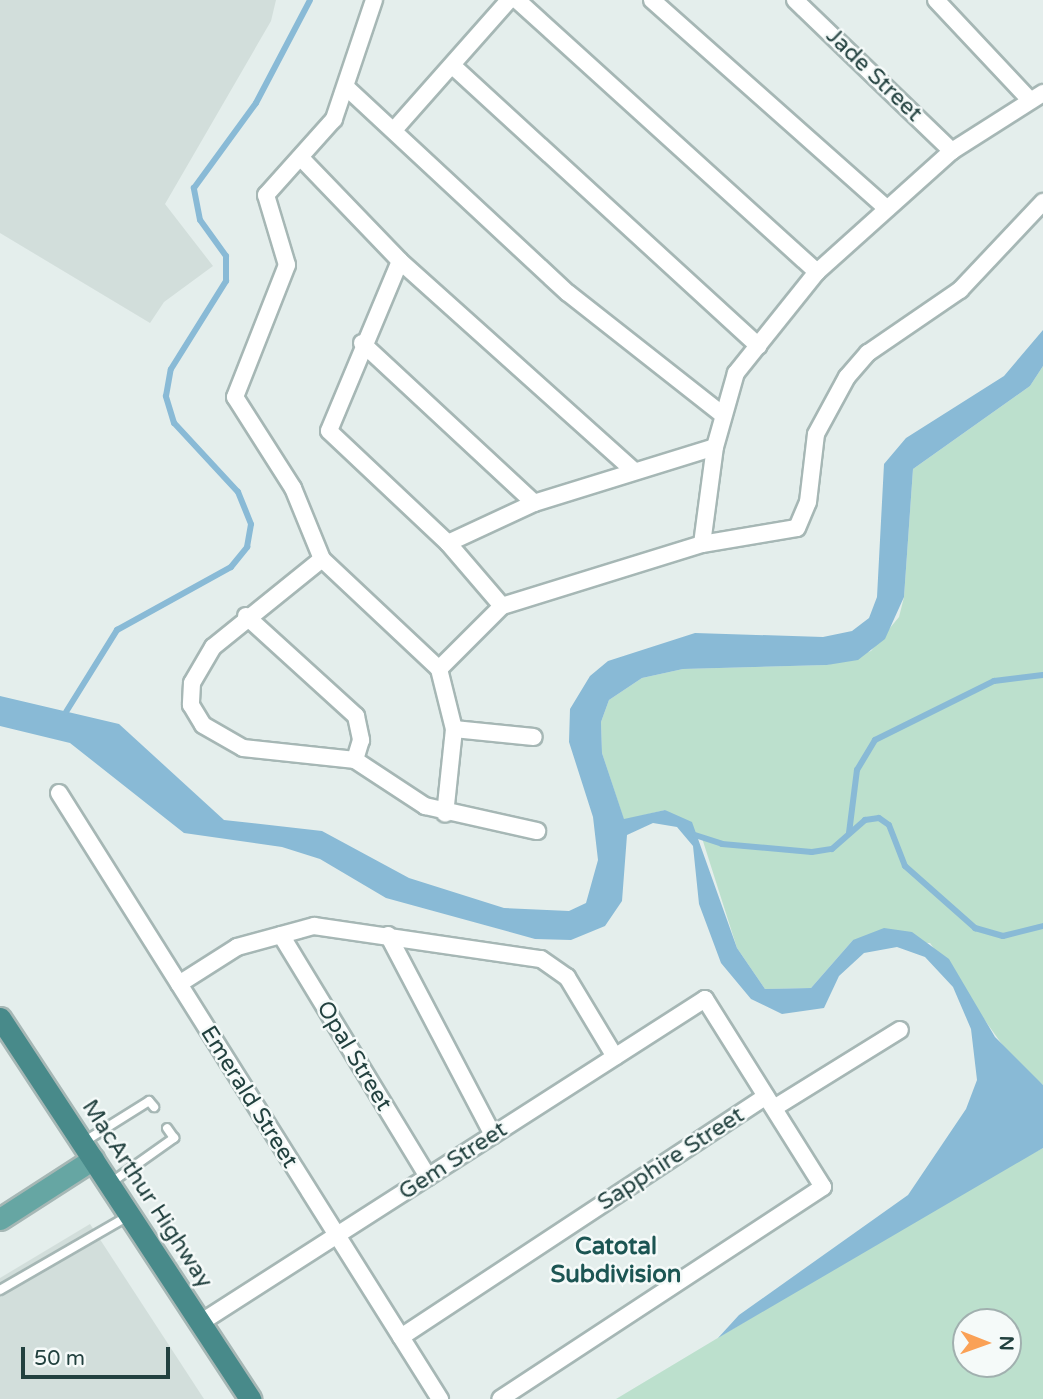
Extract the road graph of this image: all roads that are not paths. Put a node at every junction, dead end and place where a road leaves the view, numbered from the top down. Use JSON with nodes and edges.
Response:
{"nodes":[{"id":1,"x":374,"y":0,"type":"edge"},
{"id":2,"x":509,"y":0,"type":"edge"},
{"id":3,"x":517,"y":0,"type":"edge"},
{"id":4,"x":652,"y":0,"type":"edge"},
{"id":5,"x":795,"y":0,"type":"edge"},
{"id":6,"x":936,"y":0,"type":"edge"},
{"id":7,"x":454,"y":67,"type":"junction"},
{"id":8,"x":346,"y":87,"type":"junction"},
{"id":9,"x":1036,"y":96,"type":"edge"},
{"id":10,"x":394,"y":130,"type":"junction"},
{"id":11,"x":952,"y":151,"type":"junction"},
{"id":12,"x":302,"y":159,"type":"junction"},
{"id":13,"x":1043,"y":202,"type":"edge"},
{"id":14,"x":887,"y":209,"type":"junction"},
{"id":15,"x":400,"y":261,"type":"junction"},
{"id":16,"x":817,"y":272,"type":"junction"},
{"id":17,"x":362,"y":343,"type":"junction"},
{"id":18,"x":758,"y":346,"type":"junction"},
{"id":19,"x":722,"y":414,"type":"junction"},
{"id":20,"x":715,"y":447,"type":"junction"},
{"id":21,"x":633,"y":470,"type":"junction"},
{"id":22,"x":534,"y":503,"type":"junction"},
{"id":23,"x":448,"y":543,"type":"junction"},
{"id":24,"x":702,"y":544,"type":"junction"},
{"id":25,"x":322,"y":559,"type":"junction"},
{"id":26,"x":502,"y":606,"type":"junction"},
{"id":27,"x":247,"y":616,"type":"junction"},
{"id":28,"x":439,"y":669,"type":"junction"},
{"id":29,"x":454,"y":729,"type":"junction"},
{"id":30,"x":534,"y":737,"type":"dead end"},
{"id":31,"x":355,"y":760,"type":"junction"},
{"id":32,"x":59,"y":793,"type":"dead end"},
{"id":33,"x":446,"y":814,"type":"junction"},
{"id":34,"x":537,"y":831,"type":"dead end"},
{"id":35,"x":281,"y":935,"type":"junction"},
{"id":36,"x":388,"y":935,"type":"junction"},
{"id":37,"x":179,"y":984,"type":"junction"},
{"id":38,"x":0,"y":1018,"type":"edge"},
{"id":39,"x":900,"y":1030,"type":"dead end"},
{"id":40,"x":615,"y":1056,"type":"junction"},
{"id":41,"x":770,"y":1102,"type":"junction"},
{"id":42,"x":154,"y":1107,"type":"dead end"},
{"id":43,"x":167,"y":1128,"type":"dead end"},
{"id":44,"x":494,"y":1135,"type":"junction"},
{"id":45,"x":87,"y":1151,"type":"junction"},
{"id":46,"x":428,"y":1177,"type":"junction"},
{"id":47,"x":109,"y":1184,"type":"junction"},
{"id":48,"x":129,"y":1215,"type":"junction"},
{"id":49,"x":0,"y":1219,"type":"edge"},
{"id":50,"x":336,"y":1236,"type":"junction"},
{"id":51,"x":0,"y":1290,"type":"edge"},
{"id":52,"x":200,"y":1323,"type":"junction"},
{"id":53,"x":401,"y":1337,"type":"junction"},
{"id":54,"x":250,"y":1399,"type":"edge"},
{"id":55,"x":440,"y":1399,"type":"edge"},
{"id":56,"x":500,"y":1399,"type":"edge"}],
"edges":[{"from":1,"to":8,"type":"street"},
{"from":2,"to":7,"type":"street"},
{"from":3,"to":16,"type":"street"},
{"from":4,"to":14,"type":"street"},
{"from":5,"to":11,"type":"street","name":"Jade Street"},
{"from":6,"to":9,"type":"street"},
{"from":7,"to":10,"type":"street"},
{"from":7,"to":18,"type":"street"},
{"from":8,"to":10,"type":"street"},
{"from":8,"to":12,"type":"street"},
{"from":9,"to":11,"type":"street"},
{"from":10,"to":19,"type":"street"},
{"from":11,"to":14,"type":"street"},
{"from":12,"to":15,"type":"street"},
{"from":12,"to":25,"type":"street"},
{"from":13,"to":24,"type":"street"},
{"from":14,"to":16,"type":"street"},
{"from":15,"to":17,"type":"street"},
{"from":15,"to":21,"type":"street"},
{"from":16,"to":18,"type":"street"},
{"from":17,"to":22,"type":"street"},
{"from":17,"to":23,"type":"street"},
{"from":18,"to":19,"type":"street"},
{"from":19,"to":20,"type":"street"},
{"from":20,"to":21,"type":"street"},
{"from":20,"to":24,"type":"street"},
{"from":21,"to":22,"type":"street"},
{"from":22,"to":23,"type":"street"},
{"from":23,"to":26,"type":"street"},
{"from":24,"to":26,"type":"street"},
{"from":25,"to":27,"type":"street"},
{"from":25,"to":28,"type":"street"},
{"from":26,"to":28,"type":"street"},
{"from":27,"to":31,"type":"street"},
{"from":27,"to":31,"type":"street"},
{"from":28,"to":29,"type":"street"},
{"from":29,"to":30,"type":"street"},
{"from":29,"to":33,"type":"street"},
{"from":31,"to":33,"type":"street"},
{"from":32,"to":37,"type":"street","name":"Emerald Street"},
{"from":33,"to":34,"type":"street"},
{"from":35,"to":36,"type":"street"},
{"from":35,"to":37,"type":"street"},
{"from":35,"to":46,"type":"street","name":"Opal Street"},
{"from":36,"to":40,"type":"street"},
{"from":36,"to":44,"type":"street"},
{"from":37,"to":50,"type":"street","name":"Emerald Street"},
{"from":38,"to":45,"type":"highway","name":"MacArthur Highway"},
{"from":39,"to":41,"type":"street","name":"Sapphire Street"},
{"from":40,"to":41,"type":"street","name":"Gem Street"},
{"from":40,"to":44,"type":"street","name":"Gem Street"},
{"from":41,"to":53,"type":"street","name":"Sapphire Street"},
{"from":41,"to":56,"type":"street"},
{"from":42,"to":45,"type":"lane"},
{"from":43,"to":47,"type":"lane"},
{"from":44,"to":46,"type":"street","name":"Gem Street"},
{"from":45,"to":47,"type":"highway","name":"MacArthur Highway"},
{"from":45,"to":49,"type":"main road"},
{"from":46,"to":50,"type":"street","name":"Gem Street"},
{"from":47,"to":48,"type":"highway","name":"MacArthur Highway"},
{"from":48,"to":51,"type":"lane"},
{"from":48,"to":52,"type":"highway","name":"MacArthur Highway"},
{"from":50,"to":52,"type":"street","name":"Gem Street"},
{"from":50,"to":53,"type":"street","name":"Emerald Street"},
{"from":52,"to":54,"type":"highway","name":"MacArthur Highway"},
{"from":53,"to":55,"type":"street","name":"Emerald Street"}]}
